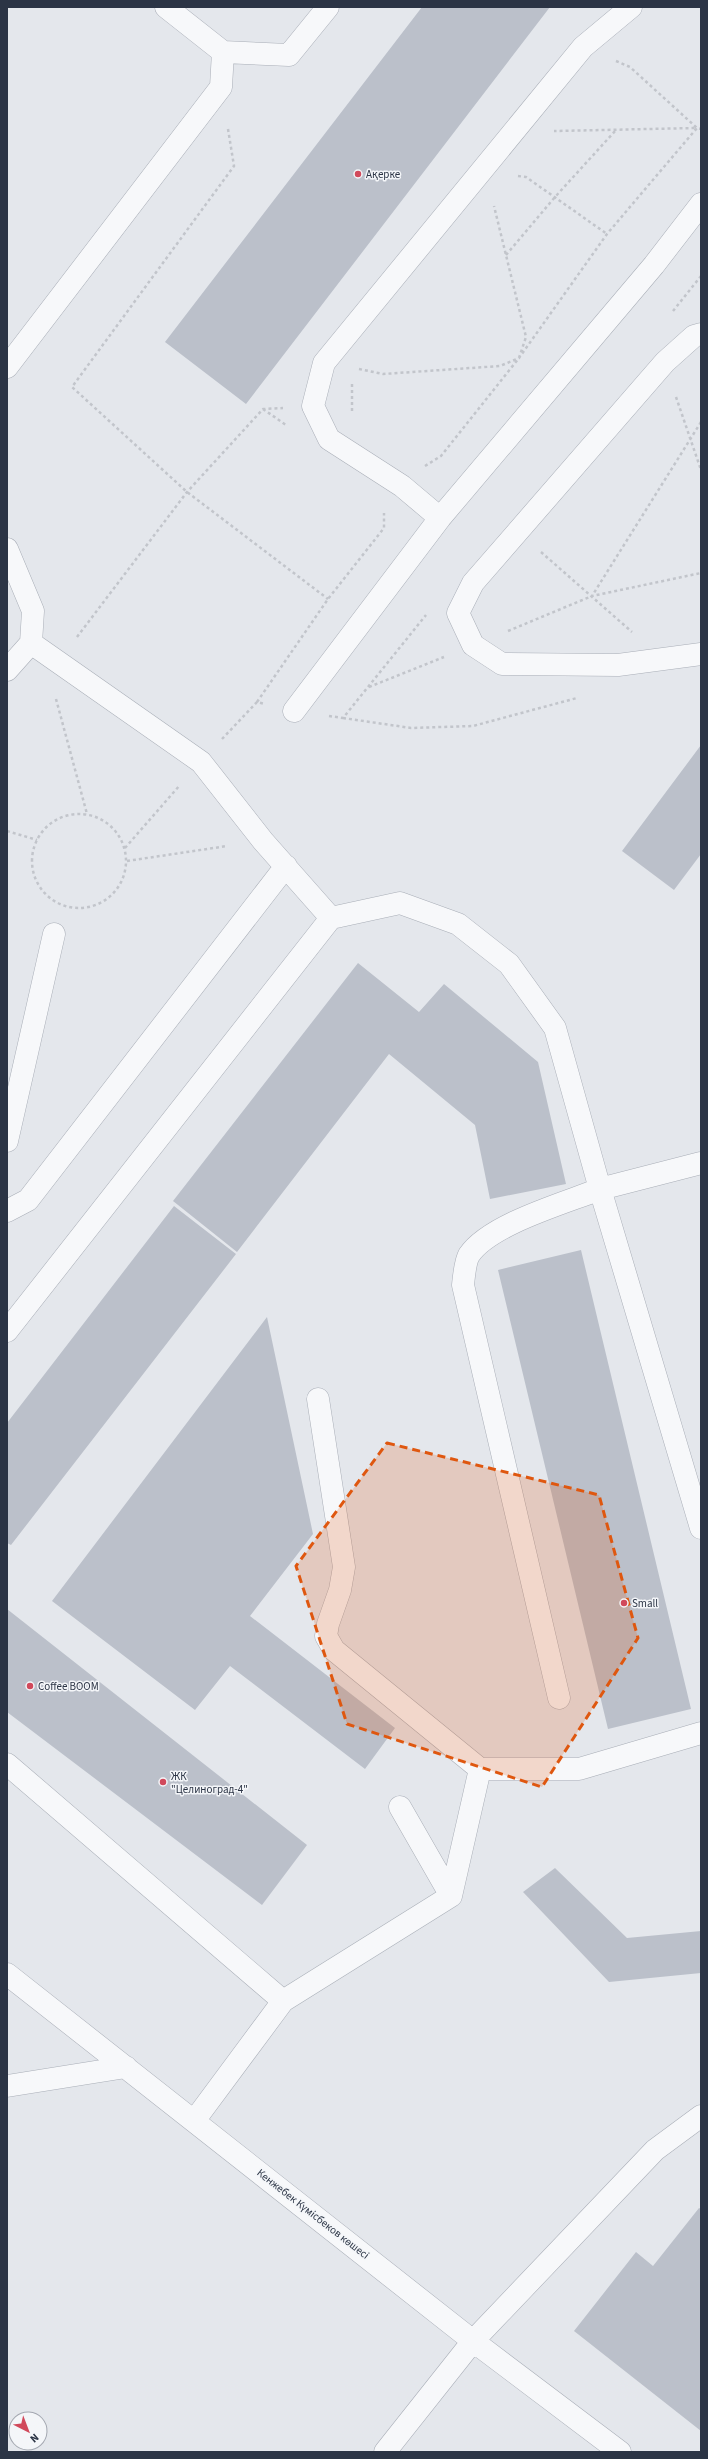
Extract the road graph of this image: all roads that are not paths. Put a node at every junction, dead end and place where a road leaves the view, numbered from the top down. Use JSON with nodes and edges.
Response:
{"nodes":[{"id":1,"x":166,"y":7,"type":"edge"},
{"id":2,"x":328,"y":7,"type":"edge"},
{"id":3,"x":631,"y":7,"type":"edge"},
{"id":4,"x":223,"y":52,"type":"junction"},
{"id":5,"x":701,"y":204,"type":"edge"},
{"id":6,"x":701,"y":334,"type":"edge"},
{"id":7,"x":7,"y":367,"type":"edge"},
{"id":8,"x":440,"y":518,"type":"junction"},
{"id":9,"x":7,"y":549,"type":"edge"},
{"id":10,"x":31,"y":643,"type":"junction"},
{"id":11,"x":701,"y":654,"type":"edge"},
{"id":12,"x":7,"y":670,"type":"edge"},
{"id":13,"x":294,"y":711,"type":"dead end"},
{"id":14,"x":286,"y":866,"type":"junction"},
{"id":15,"x":331,"y":918,"type":"junction"},
{"id":16,"x":54,"y":934,"type":"dead end"},
{"id":17,"x":7,"y":1141,"type":"edge"},
{"id":18,"x":701,"y":1163,"type":"edge"},
{"id":19,"x":600,"y":1189,"type":"junction"},
{"id":20,"x":7,"y":1211,"type":"edge"},
{"id":21,"x":7,"y":1331,"type":"edge"},
{"id":22,"x":318,"y":1399,"type":"dead end"},
{"id":23,"x":701,"y":1528,"type":"edge"},
{"id":24,"x":559,"y":1698,"type":"dead end"},
{"id":25,"x":701,"y":1733,"type":"edge"},
{"id":26,"x":7,"y":1764,"type":"edge"},
{"id":27,"x":480,"y":1769,"type":"junction"},
{"id":28,"x":400,"y":1807,"type":"dead end"},
{"id":29,"x":451,"y":1896,"type":"junction"},
{"id":30,"x":7,"y":1974,"type":"edge"},
{"id":31,"x":283,"y":2001,"type":"junction"},
{"id":32,"x":126,"y":2067,"type":"junction"},
{"id":33,"x":7,"y":2086,"type":"edge"},
{"id":34,"x":701,"y":2116,"type":"edge"},
{"id":35,"x":194,"y":2121,"type":"junction"},
{"id":36,"x":473,"y":2341,"type":"junction"},
{"id":37,"x":385,"y":2452,"type":"edge"},
{"id":38,"x":620,"y":2452,"type":"edge"}],
"edges":[{"from":1,"to":4,"type":"street"},
{"from":2,"to":4,"type":"street"},
{"from":3,"to":8,"type":"street"},
{"from":4,"to":7,"type":"street"},
{"from":5,"to":8,"type":"street"},
{"from":6,"to":11,"type":"street"},
{"from":8,"to":13,"type":"street"},
{"from":9,"to":10,"type":"street"},
{"from":10,"to":12,"type":"street"},
{"from":10,"to":14,"type":"street"},
{"from":14,"to":15,"type":"street"},
{"from":14,"to":20,"type":"street"},
{"from":15,"to":19,"type":"street"},
{"from":15,"to":21,"type":"street"},
{"from":16,"to":17,"type":"street"},
{"from":18,"to":19,"type":"street"},
{"from":19,"to":23,"type":"street"},
{"from":19,"to":24,"type":"street"},
{"from":22,"to":27,"type":"street"},
{"from":25,"to":27,"type":"street"},
{"from":26,"to":31,"type":"street"},
{"from":27,"to":29,"type":"street"},
{"from":28,"to":29,"type":"street"},
{"from":29,"to":31,"type":"street"},
{"from":30,"to":32,"type":"street","name":"Кенжебек Күмісбеков көшесі"},
{"from":31,"to":35,"type":"street"},
{"from":32,"to":33,"type":"street"},
{"from":32,"to":35,"type":"street","name":"Кенжебек Күмісбеков көшесі"},
{"from":34,"to":36,"type":"street"},
{"from":35,"to":36,"type":"street","name":"Кенжебек Күмісбеков көшесі"},
{"from":36,"to":37,"type":"street"},
{"from":36,"to":38,"type":"street","name":"Кенжебек Күмісбеков көшесі"}]}
